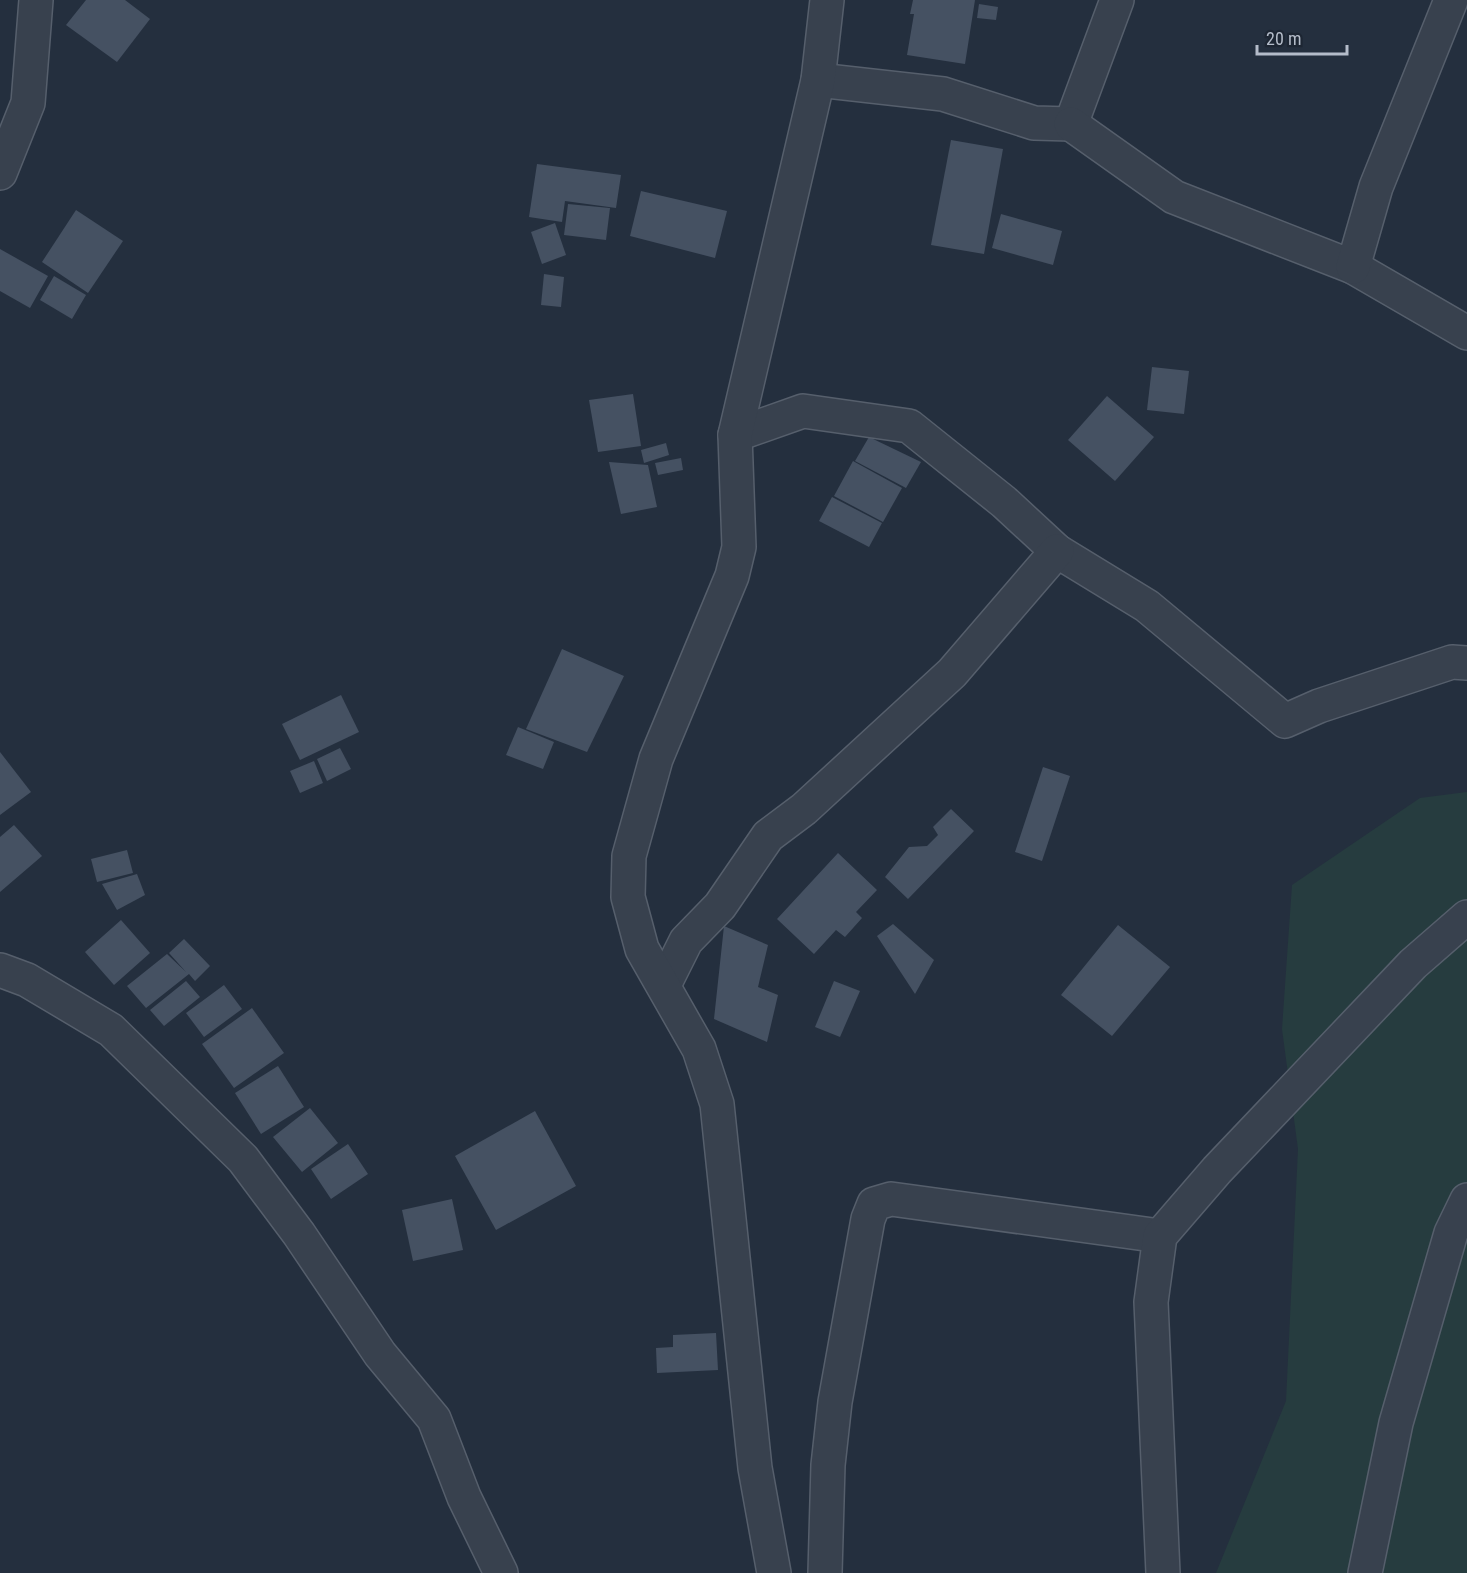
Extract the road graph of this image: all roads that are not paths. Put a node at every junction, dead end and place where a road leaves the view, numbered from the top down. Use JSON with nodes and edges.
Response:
{"nodes":[{"id":1,"x":36,"y":0,"type":"edge"},
{"id":2,"x":827,"y":0,"type":"edge"},
{"id":3,"x":1117,"y":0,"type":"edge"},
{"id":4,"x":1451,"y":0,"type":"edge"},
{"id":5,"x":818,"y":80,"type":"junction"},
{"id":6,"x":1071,"y":124,"type":"junction"},
{"id":7,"x":0,"y":173,"type":"edge"},
{"id":8,"x":1353,"y":267,"type":"junction"},
{"id":9,"x":1467,"y":333,"type":"edge"},
{"id":10,"x":735,"y":435,"type":"junction"},
{"id":11,"x":1057,"y":551,"type":"junction"},
{"id":12,"x":1467,"y":663,"type":"edge"},
{"id":13,"x":1467,"y":917,"type":"edge"},
{"id":14,"x":0,"y":970,"type":"edge"},
{"id":15,"x":664,"y":985,"type":"junction"},
{"id":16,"x":1467,"y":1200,"type":"edge"},
{"id":17,"x":1459,"y":1234,"type":"edge"},
{"id":18,"x":1160,"y":1236,"type":"junction"},
{"id":19,"x":501,"y":1573,"type":"edge"},
{"id":20,"x":774,"y":1573,"type":"edge"},
{"id":21,"x":825,"y":1573,"type":"edge"},
{"id":22,"x":1163,"y":1573,"type":"edge"},
{"id":23,"x":1365,"y":1573,"type":"edge"}],
"edges":[{"from":1,"to":7,"type":"street"},
{"from":2,"to":5,"type":"street"},
{"from":3,"to":6,"type":"street"},
{"from":4,"to":8,"type":"street"},
{"from":5,"to":6,"type":"street"},
{"from":5,"to":10,"type":"street"},
{"from":6,"to":8,"type":"street"},
{"from":8,"to":9,"type":"street"},
{"from":10,"to":11,"type":"street"},
{"from":10,"to":15,"type":"street"},
{"from":11,"to":12,"type":"street"},
{"from":11,"to":15,"type":"street"},
{"from":13,"to":18,"type":"street"},
{"from":14,"to":19,"type":"street"},
{"from":15,"to":20,"type":"street"},
{"from":16,"to":17,"type":"street"},
{"from":17,"to":23,"type":"street"},
{"from":18,"to":21,"type":"street"},
{"from":18,"to":22,"type":"street"}]}
